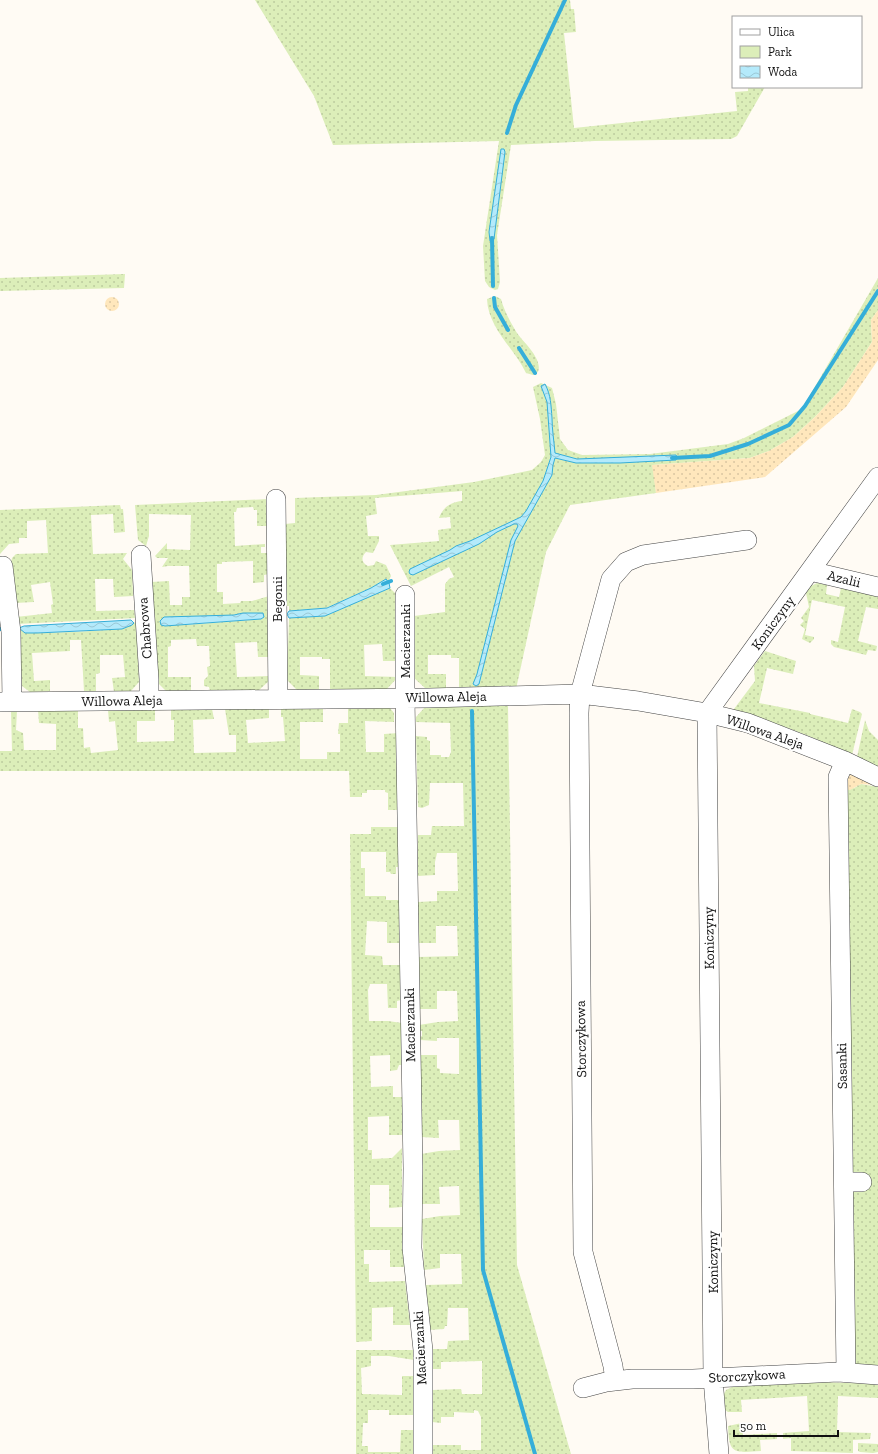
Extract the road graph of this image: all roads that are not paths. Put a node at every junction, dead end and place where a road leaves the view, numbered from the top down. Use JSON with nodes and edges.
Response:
{"nodes":[{"id":1,"x":878,"y":477,"type":"edge"},
{"id":2,"x":276,"y":499,"type":"dead end"},
{"id":3,"x":748,"y":540,"type":"dead end"},
{"id":4,"x":141,"y":555,"type":"dead end"},
{"id":5,"x":3,"y":566,"type":"dead end"},
{"id":6,"x":810,"y":571,"type":"junction"},
{"id":7,"x":878,"y":588,"type":"edge"},
{"id":8,"x":405,"y":595,"type":"dead end"},
{"id":9,"x":580,"y":694,"type":"junction"},
{"id":10,"x":405,"y":698,"type":"junction"},
{"id":11,"x":278,"y":699,"type":"junction"},
{"id":12,"x":149,"y":701,"type":"junction"},
{"id":13,"x":6,"y":702,"type":"edge"},
{"id":14,"x":707,"y":714,"type":"junction"},
{"id":15,"x":845,"y":761,"type":"junction"},
{"id":16,"x":878,"y":777,"type":"edge"},
{"id":17,"x":846,"y":1372,"type":"junction"},
{"id":18,"x":878,"y":1375,"type":"edge"},
{"id":19,"x":713,"y":1378,"type":"junction"},
{"id":20,"x":615,"y":1381,"type":"junction"},
{"id":21,"x":583,"y":1388,"type":"dead end"},
{"id":22,"x":423,"y":1454,"type":"edge"},
{"id":23,"x":719,"y":1454,"type":"edge"}],
"edges":[{"from":1,"to":6,"type":"street","name":"Koniczyny"},
{"from":2,"to":11,"type":"street","name":"Begonii"},
{"from":3,"to":9,"type":"street","name":"Storczykowa"},
{"from":4,"to":12,"type":"street","name":"Chabrowa"},
{"from":5,"to":13,"type":"street"},
{"from":6,"to":7,"type":"street","name":"Azalii"},
{"from":6,"to":14,"type":"street","name":"Koniczyny"},
{"from":8,"to":10,"type":"street","name":"Macierzanki"},
{"from":9,"to":10,"type":"street","name":"Willowa Aleja"},
{"from":9,"to":14,"type":"street","name":"Willowa Aleja"},
{"from":9,"to":20,"type":"street","name":"Storczykowa"},
{"from":10,"to":11,"type":"street","name":"Willowa Aleja"},
{"from":10,"to":22,"type":"street","name":"Macierzanki"},
{"from":11,"to":12,"type":"street","name":"Willowa Aleja"},
{"from":12,"to":13,"type":"street","name":"Willowa Aleja"},
{"from":14,"to":15,"type":"street","name":"Willowa Aleja"},
{"from":14,"to":19,"type":"street","name":"Koniczyny"},
{"from":15,"to":16,"type":"street","name":"Willowa Aleja"},
{"from":15,"to":17,"type":"street","name":"Sasanki"},
{"from":17,"to":18,"type":"street","name":"Storczykowa"},
{"from":17,"to":19,"type":"street","name":"Storczykowa"},
{"from":19,"to":20,"type":"street","name":"Storczykowa"},
{"from":19,"to":23,"type":"street","name":"Koniczyny"},
{"from":20,"to":21,"type":"street","name":"Storczykowa"}]}
